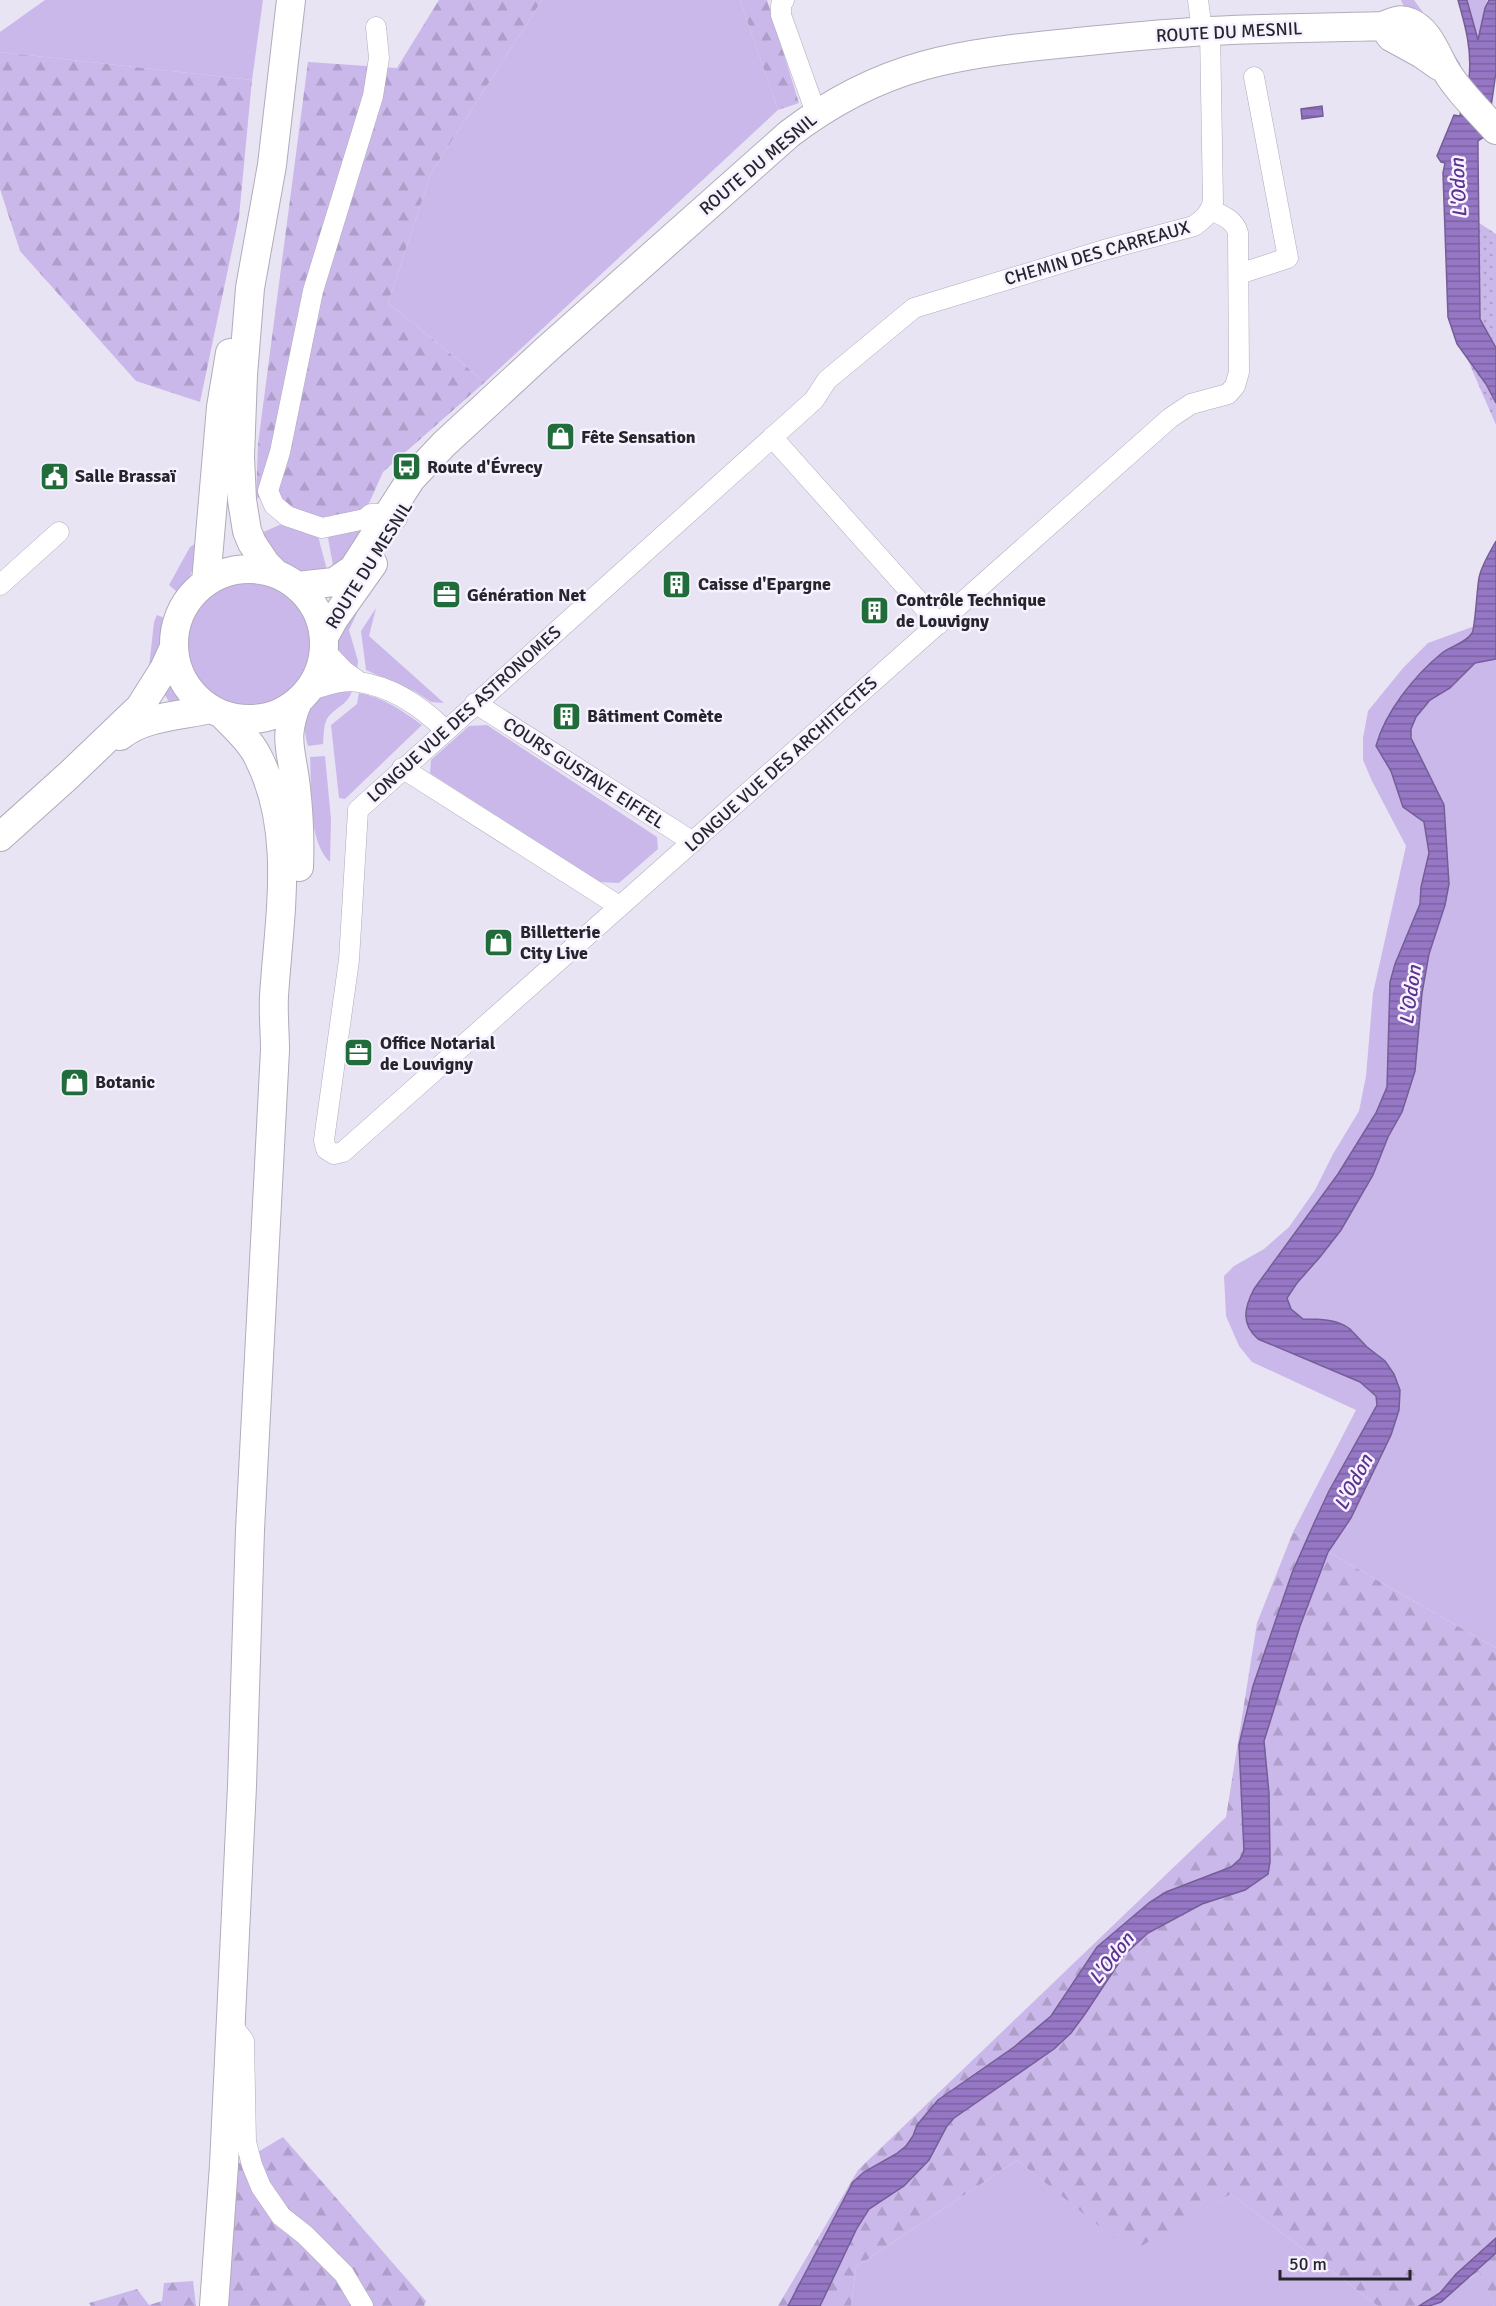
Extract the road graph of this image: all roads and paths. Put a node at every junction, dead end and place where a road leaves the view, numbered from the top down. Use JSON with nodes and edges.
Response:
{"nodes":[{"id":1,"x":291,"y":0,"type":"edge"},
{"id":2,"x":784,"y":0,"type":"edge"},
{"id":3,"x":1198,"y":0,"type":"edge"},
{"id":4,"x":1383,"y":13,"type":"edge"},
{"id":5,"x":376,"y":27,"type":"dead end"},
{"id":6,"x":1206,"y":31,"type":"junction"},
{"id":7,"x":1254,"y":77,"type":"dead end"},
{"id":8,"x":816,"y":113,"type":"junction"},
{"id":9,"x":1496,"y":130,"type":"edge"},
{"id":10,"x":1211,"y":210,"type":"junction"},
{"id":11,"x":1239,"y":274,"type":"junction"},
{"id":12,"x":250,"y":288,"type":"junction"},
{"id":13,"x":827,"y":380,"type":"joint"},
{"id":14,"x":772,"y":437,"type":"junction"},
{"id":15,"x":394,"y":517,"type":"junction"},
{"id":16,"x":59,"y":532,"type":"dead end"},
{"id":17,"x":286,"y":580,"type":"junction"},
{"id":18,"x":206,"y":582,"type":"junction"},
{"id":19,"x":0,"y":585,"type":"edge"},
{"id":20,"x":939,"y":624,"type":"junction"},
{"id":21,"x":324,"y":644,"type":"junction"},
{"id":22,"x":174,"y":646,"type":"junction"},
{"id":23,"x":358,"y":681,"type":"junction"},
{"id":24,"x":303,"y":696,"type":"junction"},
{"id":25,"x":475,"y":703,"type":"junction"},
{"id":26,"x":216,"y":712,"type":"junction"},
{"id":27,"x":445,"y":730,"type":"junction"},
{"id":28,"x":402,"y":768,"type":"junction"},
{"id":29,"x":69,"y":776,"type":"junction"},
{"id":30,"x":0,"y":837,"type":"edge"},
{"id":31,"x":693,"y":842,"type":"junction"},
{"id":32,"x":620,"y":906,"type":"junction"},
{"id":33,"x":275,"y":1050,"type":"junction"},
{"id":34,"x":334,"y":1154,"type":"joint"},
{"id":35,"x":231,"y":2022,"type":"junction"},
{"id":36,"x":214,"y":2306,"type":"edge"},
{"id":37,"x":363,"y":2306,"type":"edge"}],
"edges":[{"from":1,"to":12,"type":"main road"},
{"from":2,"to":8,"type":"street"},
{"from":3,"to":6,"type":"street","name":"CHEMIN DES CARREAUX"},
{"from":4,"to":6,"type":"main road","name":"ROUTE DU MESNIL"},
{"from":4,"to":9,"type":"main road","name":"ROUTE DU MESNIL"},
{"from":5,"to":15,"type":"street"},
{"from":6,"to":8,"type":"main road","name":"ROUTE DU MESNIL"},
{"from":6,"to":10,"type":"street","name":"CHEMIN DES CARREAUX"},
{"from":7,"to":11,"type":"street"},
{"from":8,"to":15,"type":"main road","name":"ROUTE DU MESNIL"},
{"from":10,"to":11,"type":"street"},
{"from":10,"to":13,"type":"street","name":"CHEMIN DES CARREAUX"},
{"from":11,"to":20,"type":"street","name":"LONGUE VUE DES ARCHITECTES"},
{"from":12,"to":17,"type":"main road"},
{"from":12,"to":18,"type":"main road"},
{"from":13,"to":14,"type":"street","name":"LONGUE VUE DES ASTRONOMES"},
{"from":14,"to":20,"type":"street"},
{"from":14,"to":25,"type":"street","name":"LONGUE VUE DES ASTRONOMES"},
{"from":15,"to":17,"type":"main road","name":"ROUTE DU MESNIL"},
{"from":15,"to":21,"type":"main road","name":"ROUTE DU MESNIL"},
{"from":16,"to":19,"type":"street"},
{"from":17,"to":18,"type":"main road"},
{"from":17,"to":21,"type":"main road"},
{"from":18,"to":22,"type":"main road"},
{"from":20,"to":31,"type":"street","name":"LONGUE VUE DES ARCHITECTES"},
{"from":21,"to":23,"type":"street"},
{"from":21,"to":24,"type":"main road"},
{"from":22,"to":26,"type":"main road"},
{"from":22,"to":29,"type":"main road"},
{"from":23,"to":24,"type":"street"},
{"from":23,"to":27,"type":"street"},
{"from":24,"to":26,"type":"main road"},
{"from":24,"to":33,"type":"main road"},
{"from":25,"to":27,"type":"street","name":"LONGUE VUE DES ASTRONOMES"},
{"from":25,"to":31,"type":"street","name":"COURS GUSTAVE EIFFEL"},
{"from":26,"to":29,"type":"main road"},
{"from":26,"to":33,"type":"main road"},
{"from":27,"to":28,"type":"street","name":"LONGUE VUE DES ASTRONOMES"},
{"from":28,"to":32,"type":"street"},
{"from":28,"to":34,"type":"street","name":"LONGUE VUE DES ASTRONOMES"},
{"from":29,"to":30,"type":"main road"},
{"from":31,"to":32,"type":"street","name":"LONGUE VUE DES ARCHITECTES"},
{"from":32,"to":34,"type":"street","name":"LONGUE VUE DES ARCHITECTES"},
{"from":33,"to":35,"type":"main road"},
{"from":35,"to":36,"type":"main road"},
{"from":35,"to":37,"type":"street"}]}
